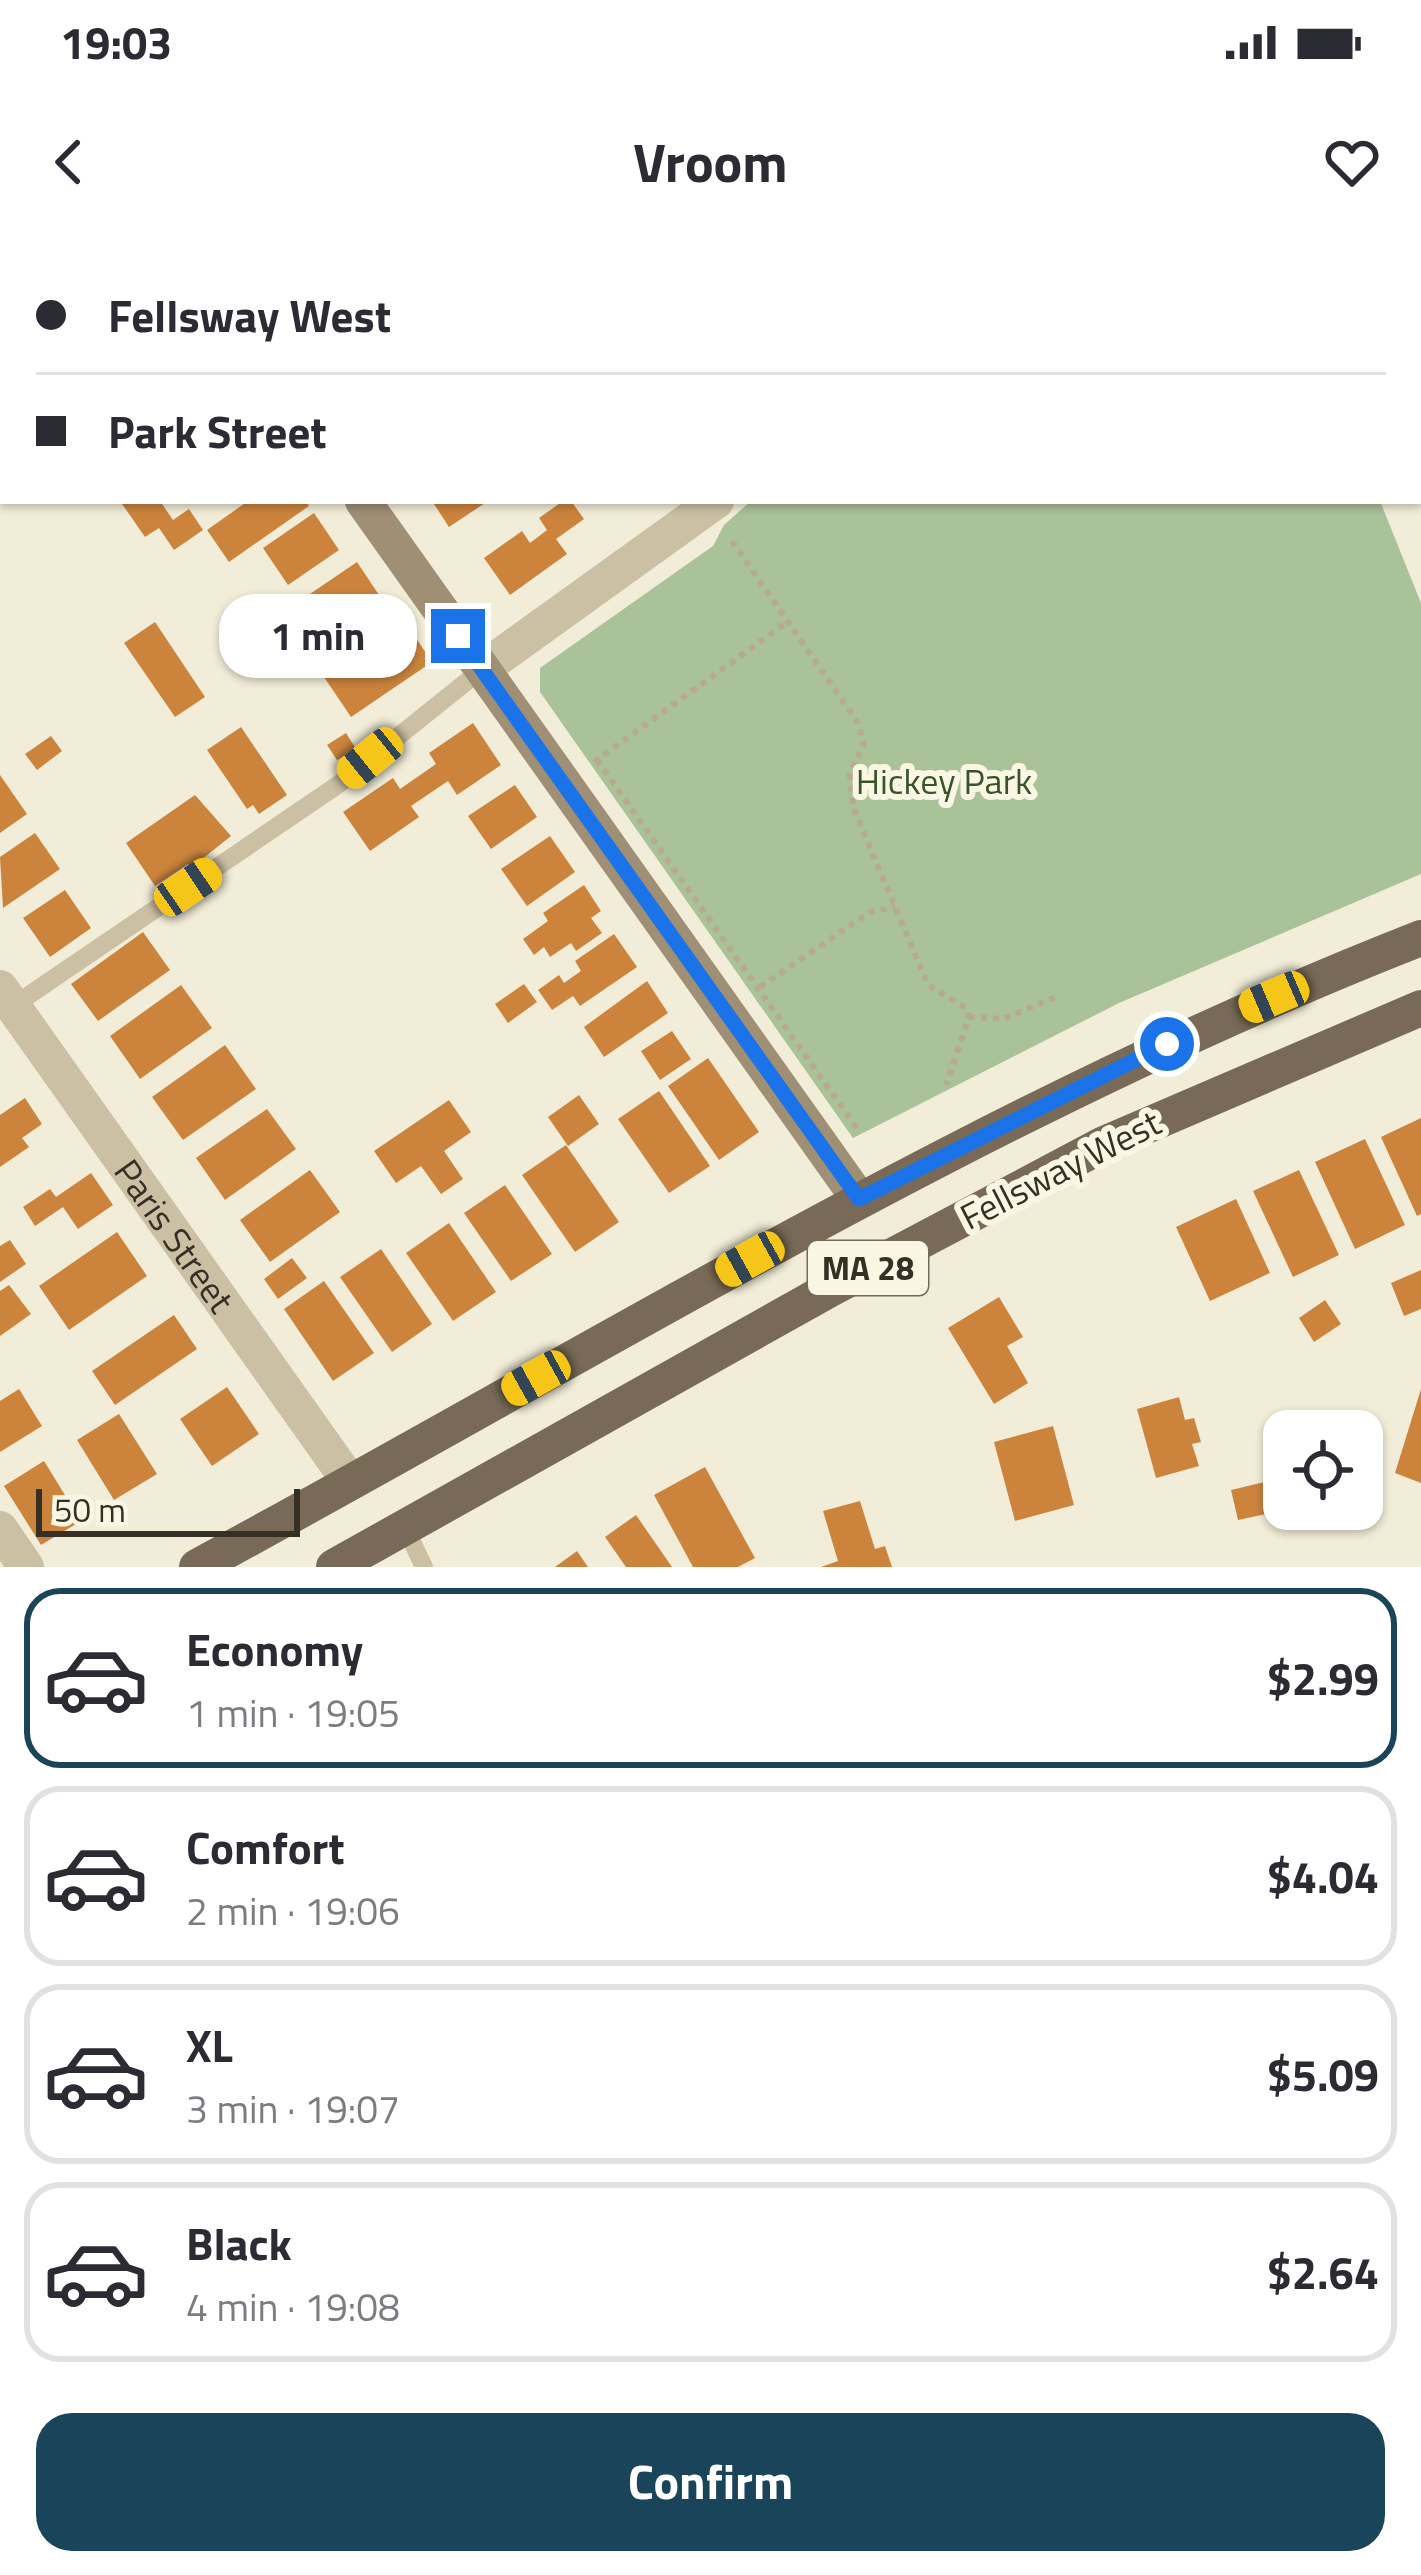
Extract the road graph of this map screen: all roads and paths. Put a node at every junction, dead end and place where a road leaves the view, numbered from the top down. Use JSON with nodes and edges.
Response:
{"nodes":[{"id":1,"x":366,"y":504,"type":"edge"},
{"id":2,"x":712,"y":504,"type":"edge"},
{"id":3,"x":732,"y":541,"type":"dead end"},
{"id":4,"x":786,"y":623,"type":"junction"},
{"id":5,"x":482,"y":670,"type":"junction"},
{"id":6,"x":597,"y":760,"type":"junction"},
{"id":7,"x":587,"y":766,"type":"dead end"},
{"id":8,"x":895,"y":907,"type":"junction"},
{"id":9,"x":1421,"y":938,"type":"edge"},
{"id":10,"x":759,"y":988,"type":"junction"},
{"id":11,"x":748,"y":995,"type":"dead end"},
{"id":12,"x":1060,"y":995,"type":"dead end"},
{"id":13,"x":6,"y":997,"type":"edge"},
{"id":14,"x":1421,"y":1008,"type":"edge"},
{"id":15,"x":969,"y":1016,"type":"junction"},
{"id":16,"x":946,"y":1085,"type":"dead end"},
{"id":17,"x":858,"y":1130,"type":"dead end"},
{"id":18,"x":859,"y":1199,"type":"junction"},
{"id":19,"x":350,"y":1482,"type":"junction"},
{"id":20,"x":406,"y":1527,"type":"junction"},
{"id":21,"x":0,"y":1529,"type":"edge"},
{"id":22,"x":26,"y":1567,"type":"edge"},
{"id":23,"x":197,"y":1567,"type":"edge"},
{"id":24,"x":334,"y":1567,"type":"edge"},
{"id":25,"x":424,"y":1567,"type":"edge"}],
"edges":[{"from":1,"to":5,"type":"street"},
{"from":2,"to":5,"type":"street"},
{"from":3,"to":4,"type":"path"},
{"from":4,"to":6,"type":"path"},
{"from":4,"to":8,"type":"path"},
{"from":5,"to":13,"type":"lane"},
{"from":5,"to":18,"type":"street"},
{"from":6,"to":7,"type":"path"},
{"from":6,"to":10,"type":"path"},
{"from":8,"to":10,"type":"path"},
{"from":8,"to":15,"type":"path"},
{"from":9,"to":18,"type":"main road","name":"Fellsway West","number":"MA 28"},
{"from":10,"to":11,"type":"path"},
{"from":10,"to":17,"type":"path"},
{"from":12,"to":15,"type":"path"},
{"from":13,"to":19,"type":"street","name":"Paris Street"},
{"from":14,"to":20,"type":"main road","name":"Fellsway West","number":"MA 28"},
{"from":15,"to":16,"type":"path"},
{"from":18,"to":19,"type":"main road","name":"Fellsway West","number":"MA 28"},
{"from":19,"to":23,"type":"main road","name":"Fellsway West","number":"MA 28"},
{"from":20,"to":24,"type":"main road","name":"Fellsway West","number":"MA 28"},
{"from":20,"to":25,"type":"lane"},
{"from":21,"to":22,"type":"street"}]}
